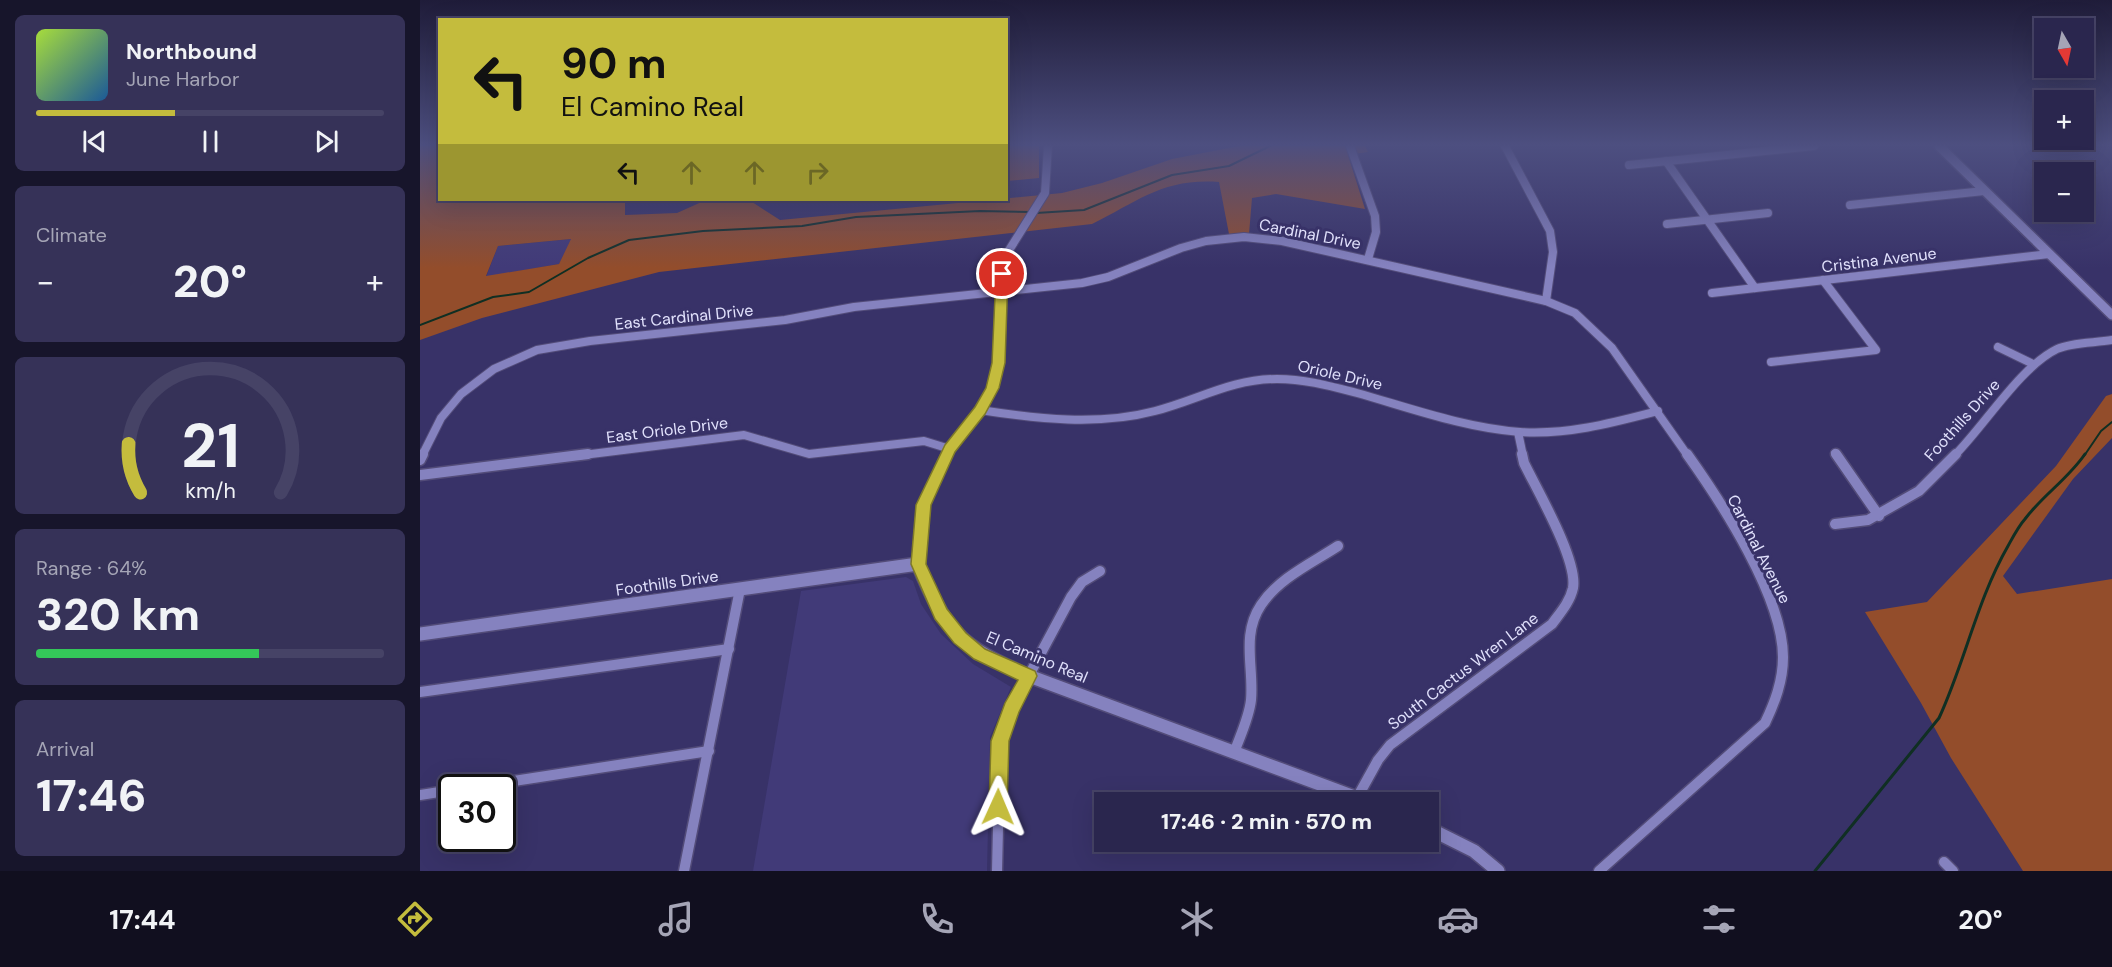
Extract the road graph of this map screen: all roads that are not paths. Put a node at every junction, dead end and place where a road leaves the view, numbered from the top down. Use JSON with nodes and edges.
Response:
{"nodes":[{"id":1,"x":1045,"y":187,"type":"edge"},
{"id":2,"x":1365,"y":187,"type":"edge"},
{"id":3,"x":1527,"y":187,"type":"edge"},
{"id":4,"x":1684,"y":187,"type":"edge"},
{"id":5,"x":1980,"y":187,"type":"edge"},
{"id":6,"x":1984,"y":191,"type":"junction"},
{"id":7,"x":1850,"y":205,"type":"dead end"},
{"id":8,"x":1768,"y":213,"type":"dead end"},
{"id":9,"x":1707,"y":220,"type":"junction"},
{"id":10,"x":1667,"y":224,"type":"dead end"},
{"id":11,"x":2049,"y":254,"type":"junction"},
{"id":12,"x":1368,"y":259,"type":"junction"},
{"id":13,"x":1823,"y":280,"type":"junction"},
{"id":14,"x":1755,"y":288,"type":"junction"},
{"id":15,"x":1000,"y":293,"type":"junction"},
{"id":16,"x":1712,"y":293,"type":"dead end"},
{"id":17,"x":1546,"y":301,"type":"junction"},
{"id":18,"x":2112,"y":315,"type":"edge"},
{"id":19,"x":2112,"y":340,"type":"edge"},
{"id":20,"x":1998,"y":347,"type":"dead end"},
{"id":21,"x":1771,"y":362,"type":"dead end"},
{"id":22,"x":2033,"y":364,"type":"junction"},
{"id":23,"x":980,"y":410,"type":"junction"},
{"id":24,"x":1658,"y":411,"type":"junction"},
{"id":25,"x":1518,"y":432,"type":"junction"},
{"id":26,"x":950,"y":449,"type":"junction"},
{"id":27,"x":1835,"y":453,"type":"dead end"},
{"id":28,"x":420,"y":460,"type":"edge"},
{"id":29,"x":420,"y":475,"type":"edge"},
{"id":30,"x":1879,"y":516,"type":"junction"},
{"id":31,"x":1835,"y":524,"type":"dead end"},
{"id":32,"x":1338,"y":546,"type":"dead end"},
{"id":33,"x":918,"y":564,"type":"junction"},
{"id":34,"x":1100,"y":571,"type":"dead end"},
{"id":35,"x":741,"y":589,"type":"junction"},
{"id":36,"x":420,"y":634,"type":"edge"},
{"id":37,"x":729,"y":649,"type":"junction"},
{"id":38,"x":1029,"y":676,"type":"junction"},
{"id":39,"x":420,"y":693,"type":"edge"},
{"id":40,"x":709,"y":751,"type":"junction"},
{"id":41,"x":1234,"y":753,"type":"junction"},
{"id":42,"x":516,"y":781,"type":"edge"},
{"id":43,"x":438,"y":792,"type":"edge"},
{"id":44,"x":1341,"y":792,"type":"edge"},
{"id":45,"x":1366,"y":792,"type":"edge"},
{"id":46,"x":420,"y":795,"type":"edge"},
{"id":47,"x":1439,"y":832,"type":"edge"},
{"id":48,"x":1944,"y":862,"type":"dead end"},
{"id":49,"x":1495,"y":870,"type":"edge"},
{"id":50,"x":684,"y":871,"type":"edge"},
{"id":51,"x":998,"y":871,"type":"edge"},
{"id":52,"x":1599,"y":871,"type":"edge"},
{"id":53,"x":1953,"y":871,"type":"edge"}],
"edges":[{"from":1,"to":15,"type":"street","name":"El Camino Real"},
{"from":2,"to":12,"type":"street"},
{"from":3,"to":17,"type":"street"},
{"from":4,"to":9,"type":"street"},
{"from":5,"to":6,"type":"street"},
{"from":6,"to":7,"type":"street"},
{"from":6,"to":11,"type":"street"},
{"from":8,"to":9,"type":"street"},
{"from":9,"to":10,"type":"street"},
{"from":9,"to":14,"type":"street"},
{"from":11,"to":13,"type":"street","name":"Cristina Avenue"},
{"from":11,"to":18,"type":"street"},
{"from":12,"to":15,"type":"street","name":"Cardinal Drive"},
{"from":12,"to":17,"type":"street","name":"Cardinal Drive"},
{"from":13,"to":14,"type":"street","name":"Cristina Avenue"},
{"from":13,"to":21,"type":"street"},
{"from":14,"to":16,"type":"street","name":"Cristina Avenue"},
{"from":15,"to":23,"type":"street","name":"El Camino Real"},
{"from":15,"to":28,"type":"street","name":"East Cardinal Drive"},
{"from":17,"to":24,"type":"street","name":"Cardinal Avenue"},
{"from":19,"to":22,"type":"street","name":"Foothills Drive"},
{"from":20,"to":22,"type":"street"},
{"from":22,"to":30,"type":"street","name":"Foothills Drive"},
{"from":23,"to":25,"type":"street","name":"Oriole Drive"},
{"from":23,"to":26,"type":"street","name":"El Camino Real"},
{"from":24,"to":25,"type":"street","name":"Oriole Drive"},
{"from":24,"to":52,"type":"street","name":"Cardinal Avenue"},
{"from":25,"to":45,"type":"street","name":"South Cactus Wren Lane"},
{"from":26,"to":29,"type":"street","name":"East Oriole Drive"},
{"from":26,"to":33,"type":"street","name":"El Camino Real"},
{"from":27,"to":30,"type":"street"},
{"from":30,"to":31,"type":"street","name":"Foothills Drive"},
{"from":32,"to":41,"type":"street"},
{"from":33,"to":35,"type":"street","name":"Foothills Drive"},
{"from":33,"to":38,"type":"street","name":"El Camino Real"},
{"from":34,"to":38,"type":"street"},
{"from":35,"to":36,"type":"street","name":"Foothills Drive"},
{"from":35,"to":37,"type":"street"},
{"from":37,"to":39,"type":"street"},
{"from":37,"to":40,"type":"street"},
{"from":38,"to":41,"type":"street","name":"El Camino Real"},
{"from":38,"to":51,"type":"street"},
{"from":40,"to":42,"type":"street"},
{"from":40,"to":50,"type":"street"},
{"from":41,"to":44,"type":"street","name":"El Camino Real"},
{"from":43,"to":46,"type":"street"},
{"from":47,"to":49,"type":"street"},
{"from":48,"to":53,"type":"street"}]}
